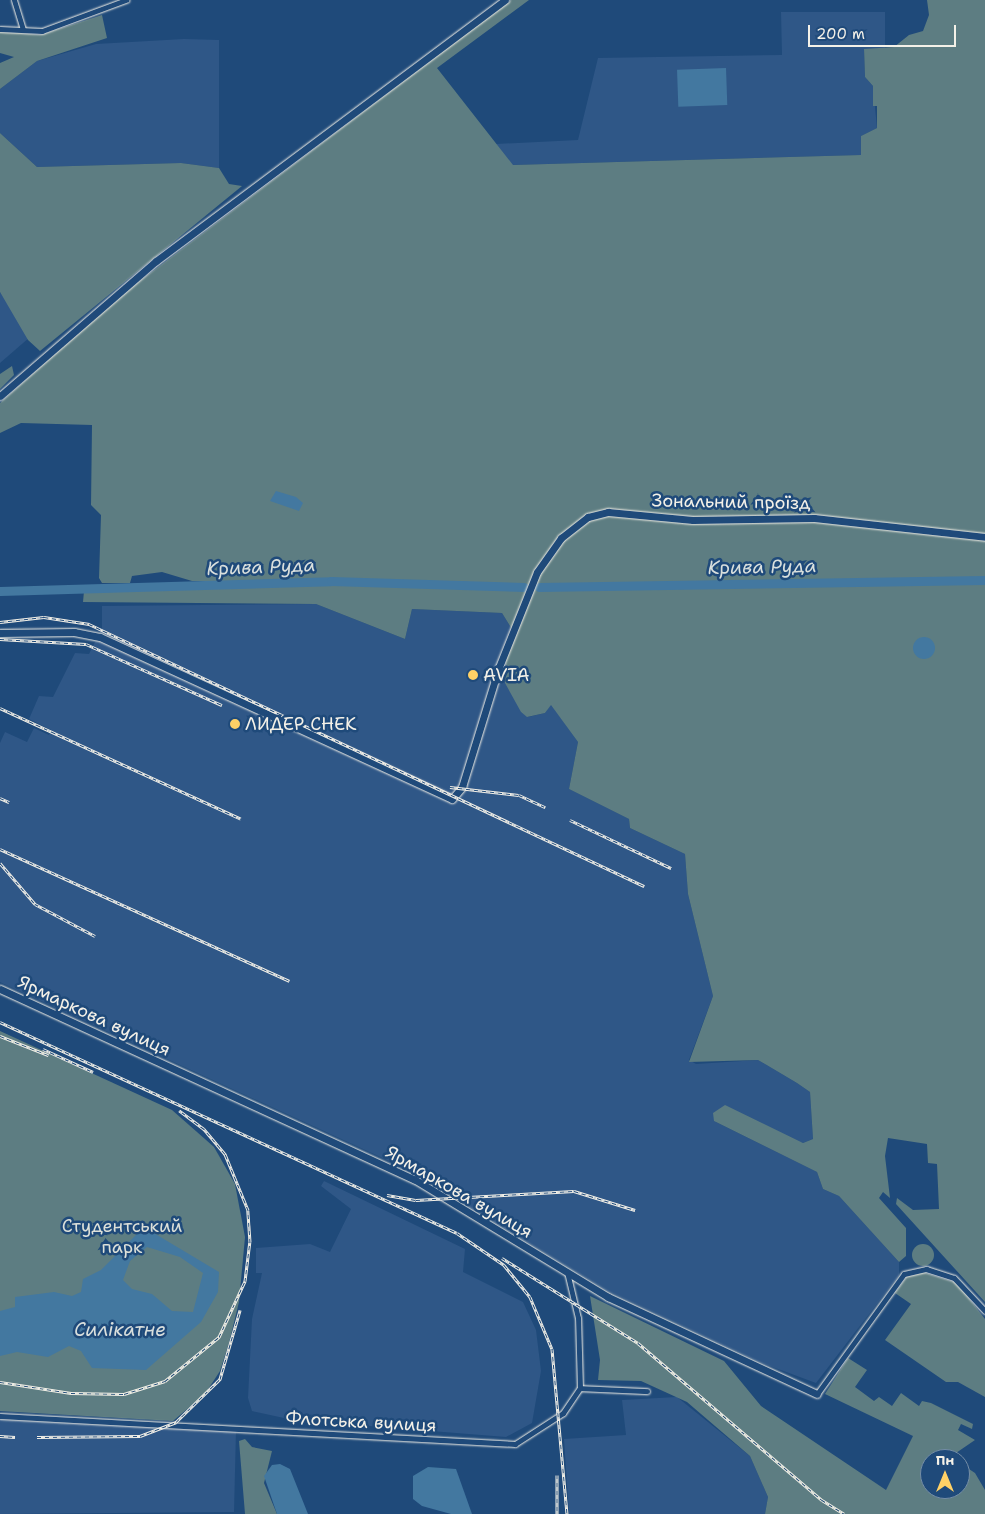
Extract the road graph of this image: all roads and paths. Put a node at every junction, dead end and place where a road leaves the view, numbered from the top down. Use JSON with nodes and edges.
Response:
{"nodes":[{"id":1,"x":14,"y":0,"type":"edge"},
{"id":2,"x":104,"y":0,"type":"edge"},
{"id":3,"x":126,"y":0,"type":"edge"},
{"id":4,"x":505,"y":0,"type":"edge"},
{"id":5,"x":106,"y":8,"type":"junction"},
{"id":6,"x":0,"y":29,"type":"edge"},
{"id":7,"x":23,"y":30,"type":"junction"},
{"id":8,"x":0,"y":396,"type":"edge"},
{"id":9,"x":985,"y":537,"type":"edge"},
{"id":10,"x":0,"y":633,"type":"edge"},
{"id":11,"x":0,"y":989,"type":"edge"},
{"id":12,"x":567,"y":1272,"type":"junction"},
{"id":13,"x":985,"y":1311,"type":"edge"},
{"id":14,"x":580,"y":1388,"type":"junction"},
{"id":15,"x":647,"y":1391,"type":"dead end"},
{"id":16,"x":817,"y":1394,"type":"joint"},
{"id":17,"x":0,"y":1416,"type":"edge"}],
"edges":[{"from":1,"to":7,"type":"street"},
{"from":2,"to":5,"type":"street"},
{"from":3,"to":5,"type":"street"},
{"from":4,"to":8,"type":"street"},
{"from":5,"to":7,"type":"street"},
{"from":6,"to":7,"type":"street"},
{"from":9,"to":10,"type":"street","name":"Зональний проїзд"},
{"from":11,"to":12,"type":"street","name":"Ярмаркова вулиця"},
{"from":12,"to":14,"type":"street"},
{"from":12,"to":16,"type":"street","name":"Ярмаркова вулиця"},
{"from":13,"to":16,"type":"street"},
{"from":14,"to":15,"type":"street"},
{"from":14,"to":17,"type":"street","name":"Флотська вулиця"}]}
